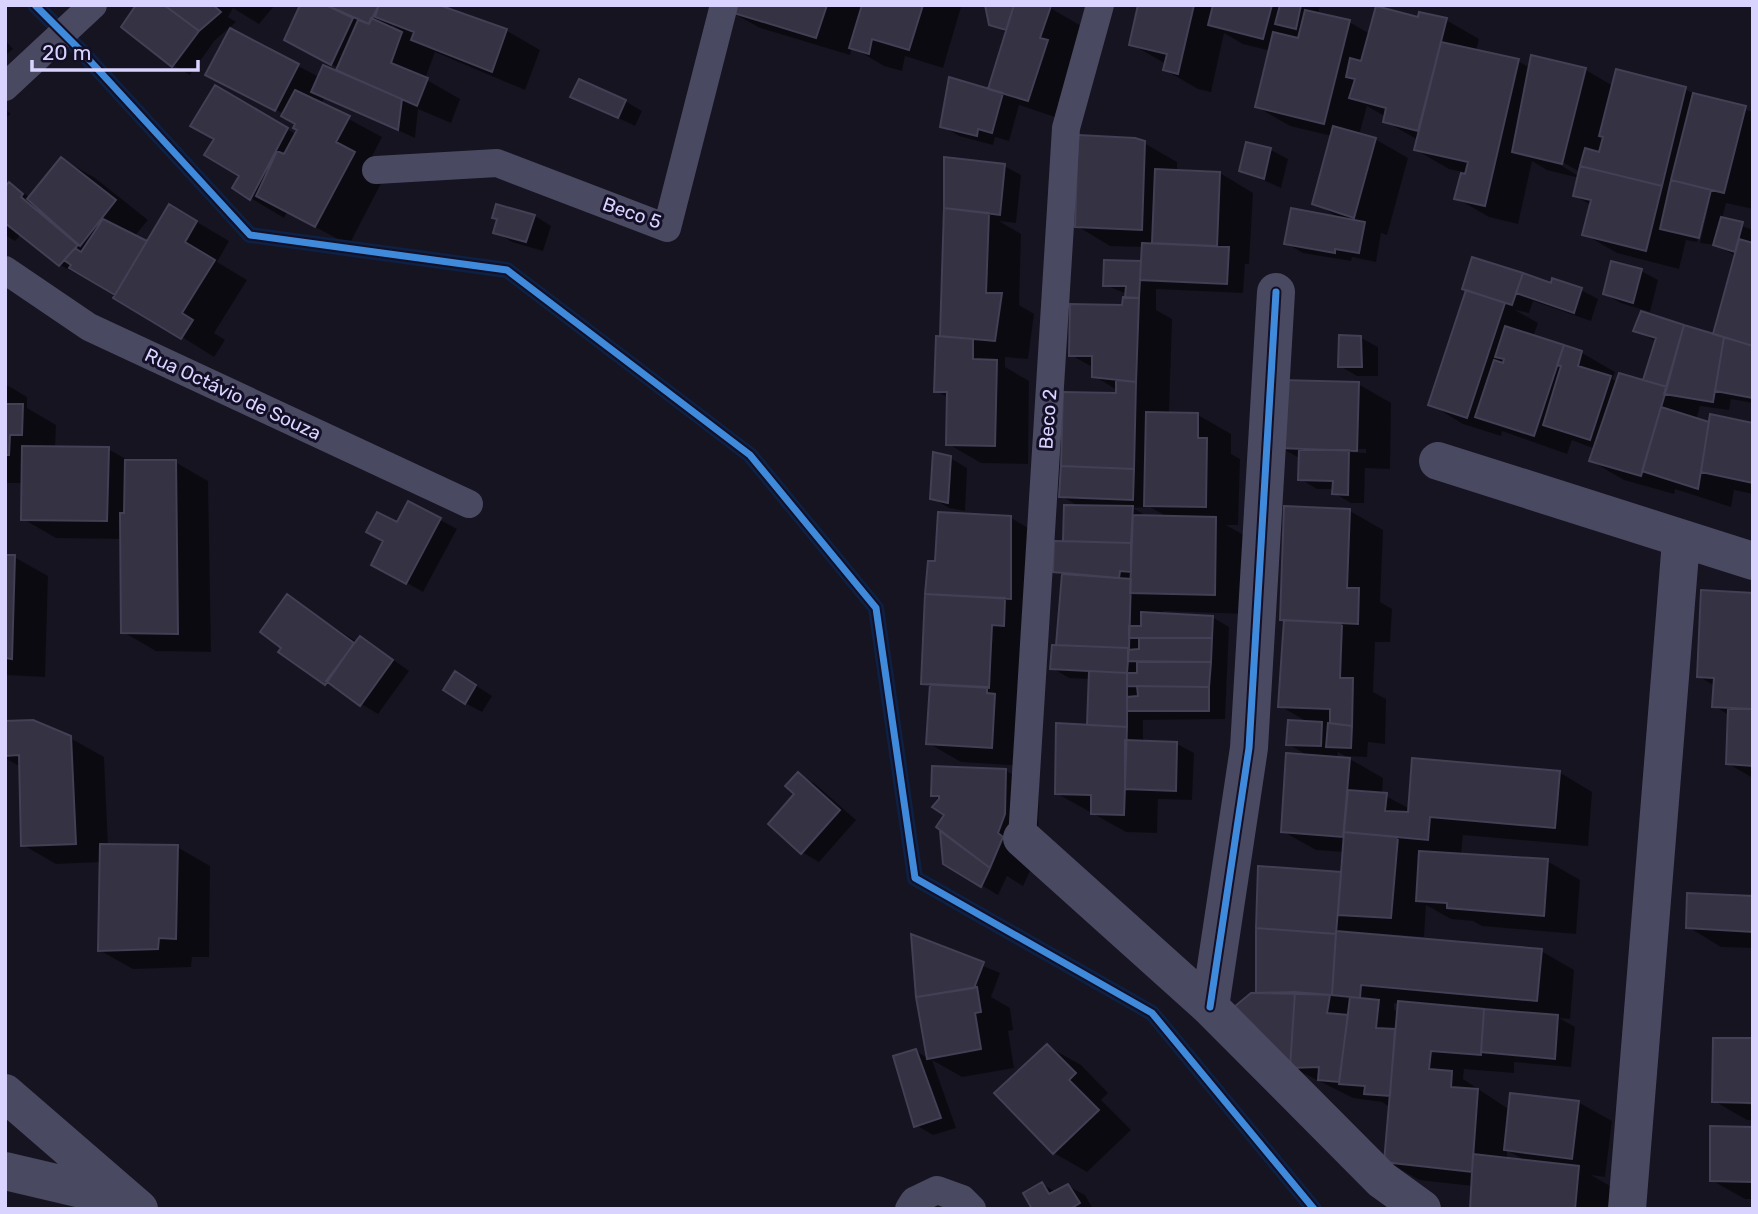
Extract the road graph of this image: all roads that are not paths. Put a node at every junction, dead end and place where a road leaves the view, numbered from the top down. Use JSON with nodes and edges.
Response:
{"nodes":[{"id":1,"x":724,"y":5,"type":"edge"},
{"id":2,"x":1100,"y":5,"type":"edge"},
{"id":3,"x":87,"y":12,"type":"edge"},
{"id":4,"x":5,"y":87,"type":"edge"},
{"id":5,"x":376,"y":170,"type":"dead end"},
{"id":6,"x":5,"y":270,"type":"edge"},
{"id":7,"x":1276,"y":292,"type":"dead end"},
{"id":8,"x":1438,"y":461,"type":"dead end"},
{"id":9,"x":469,"y":504,"type":"dead end"},
{"id":10,"x":1681,"y":541,"type":"junction"},
{"id":11,"x":1753,"y":561,"type":"edge"},
{"id":12,"x":1022,"y":838,"type":"joint"},
{"id":13,"x":1210,"y":1007,"type":"junction"},
{"id":14,"x":5,"y":1093,"type":"edge"},
{"id":15,"x":5,"y":1171,"type":"edge"},
{"id":16,"x":134,"y":1204,"type":"edge"},
{"id":17,"x":909,"y":1209,"type":"edge"},
{"id":18,"x":972,"y":1209,"type":"edge"},
{"id":19,"x":1422,"y":1209,"type":"edge"},
{"id":20,"x":1626,"y":1209,"type":"edge"}],
"edges":[{"from":1,"to":5,"type":"lane","name":"Beco 5"},
{"from":2,"to":12,"type":"lane","name":"Beco 2"},
{"from":3,"to":4,"type":"lane"},
{"from":6,"to":9,"type":"lane","name":"Rua Octávio de Souza"},
{"from":7,"to":13,"type":"street"},
{"from":8,"to":10,"type":"street"},
{"from":10,"to":11,"type":"street"},
{"from":10,"to":20,"type":"street"},
{"from":12,"to":13,"type":"street"},
{"from":13,"to":19,"type":"street"},
{"from":14,"to":16,"type":"street"},
{"from":15,"to":16,"type":"street"},
{"from":17,"to":18,"type":"lane"}]}
